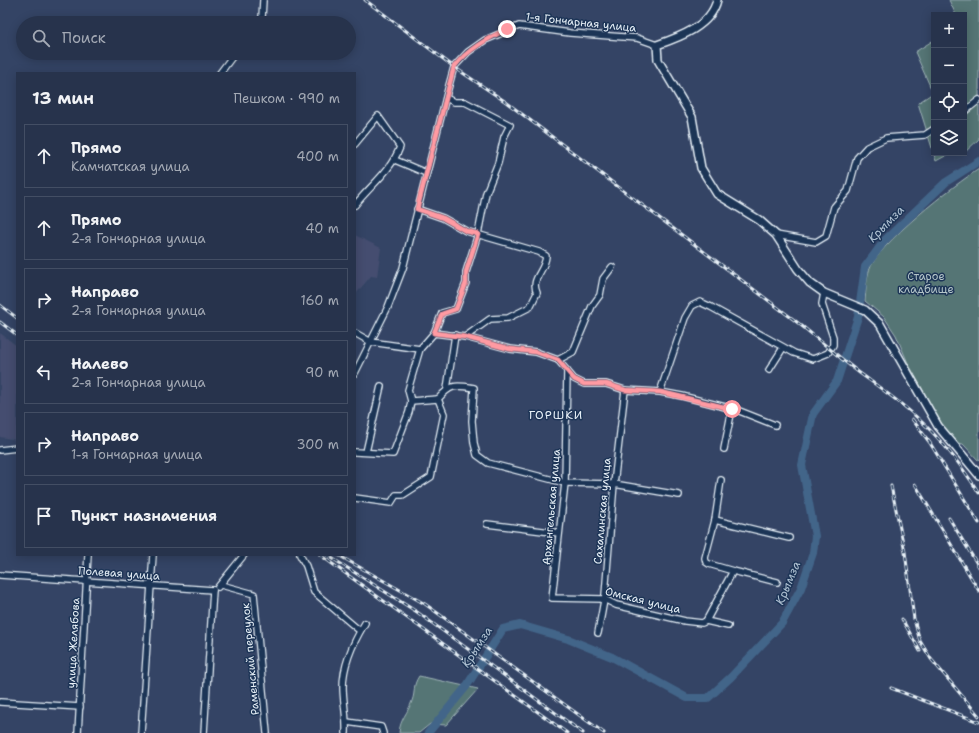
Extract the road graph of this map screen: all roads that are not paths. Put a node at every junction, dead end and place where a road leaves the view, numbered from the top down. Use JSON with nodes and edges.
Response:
{"nodes":[{"id":1,"x":264,"y":0,"type":"edge"},
{"id":2,"x":717,"y":0,"type":"edge"},
{"id":3,"x":262,"y":16,"type":"edge"},
{"id":4,"x":657,"y":45,"type":"junction"},
{"id":5,"x":230,"y":60,"type":"edge"},
{"id":6,"x":221,"y":72,"type":"edge"},
{"id":7,"x":446,"y":98,"type":"junction"},
{"id":8,"x":979,"y":100,"type":"edge"},
{"id":9,"x":967,"y":110,"type":"edge"},
{"id":10,"x":931,"y":132,"type":"edge"},
{"id":11,"x":356,"y":143,"type":"edge"},
{"id":12,"x":395,"y":160,"type":"junction"},
{"id":13,"x":426,"y":173,"type":"junction"},
{"id":14,"x":356,"y":204,"type":"edge"},
{"id":15,"x":417,"y":209,"type":"junction"},
{"id":16,"x":478,"y":234,"type":"junction"},
{"id":17,"x":776,"y":236,"type":"junction"},
{"id":18,"x":612,"y":267,"type":"dead end"},
{"id":19,"x":824,"y":293,"type":"junction"},
{"id":20,"x":434,"y":333,"type":"junction"},
{"id":21,"x":356,"y":334,"type":"edge"},
{"id":22,"x":455,"y":335,"type":"junction"},
{"id":23,"x":465,"y":337,"type":"junction"},
{"id":24,"x":371,"y":342,"type":"junction"},
{"id":25,"x":784,"y":348,"type":"junction"},
{"id":26,"x":420,"y":349,"type":"junction"},
{"id":27,"x":558,"y":360,"type":"junction"},
{"id":28,"x":568,"y":370,"type":"junction"},
{"id":29,"x":769,"y":370,"type":"dead end"},
{"id":30,"x":356,"y":371,"type":"edge"},
{"id":31,"x":381,"y":386,"type":"dead end"},
{"id":32,"x":447,"y":389,"type":"junction"},
{"id":33,"x":625,"y":390,"type":"junction"},
{"id":34,"x":660,"y":392,"type":"junction"},
{"id":35,"x":438,"y":399,"type":"junction"},
{"id":36,"x":411,"y":401,"type":"junction"},
{"id":37,"x":732,"y":409,"type":"junction"},
{"id":38,"x":775,"y":424,"type":"dead end"},
{"id":39,"x":16,"y":448,"type":"edge"},
{"id":40,"x":724,"y":449,"type":"dead end"},
{"id":41,"x":0,"y":450,"type":"edge"},
{"id":42,"x":356,"y":452,"type":"edge"},
{"id":43,"x":366,"y":452,"type":"junction"},
{"id":44,"x":979,"y":475,"type":"edge"},
{"id":45,"x":721,"y":480,"type":"dead end"},
{"id":46,"x":565,"y":483,"type":"junction"},
{"id":47,"x":614,"y":484,"type":"junction"},
{"id":48,"x":679,"y":495,"type":"dead end"},
{"id":49,"x":356,"y":498,"type":"edge"},
{"id":50,"x":715,"y":520,"type":"junction"},
{"id":51,"x":487,"y":524,"type":"dead end"},
{"id":52,"x":559,"y":533,"type":"junction"},
{"id":53,"x":789,"y":538,"type":"dead end"},
{"id":54,"x":88,"y":556,"type":"edge"},
{"id":55,"x":153,"y":556,"type":"edge"},
{"id":56,"x":243,"y":556,"type":"edge"},
{"id":57,"x":300,"y":556,"type":"edge"},
{"id":58,"x":733,"y":571,"type":"junction"},
{"id":59,"x":0,"y":575,"type":"edge"},
{"id":60,"x":86,"y":581,"type":"junction"},
{"id":61,"x":776,"y":582,"type":"dead end"},
{"id":62,"x":150,"y":586,"type":"junction"},
{"id":63,"x":221,"y":586,"type":"junction"},
{"id":64,"x":213,"y":590,"type":"junction"},
{"id":65,"x":552,"y":598,"type":"joint"},
{"id":66,"x":604,"y":599,"type":"junction"},
{"id":67,"x":706,"y":621,"type":"junction"},
{"id":68,"x":365,"y":623,"type":"dead end"},
{"id":69,"x":728,"y":626,"type":"dead end"},
{"id":70,"x":360,"y":631,"type":"junction"},
{"id":71,"x":598,"y":633,"type":"dead end"},
{"id":72,"x":0,"y":702,"type":"edge"},
{"id":73,"x":80,"y":706,"type":"junction"},
{"id":74,"x":347,"y":722,"type":"junction"},
{"id":75,"x":78,"y":733,"type":"edge"},
{"id":76,"x":141,"y":733,"type":"edge"},
{"id":77,"x":204,"y":733,"type":"edge"},
{"id":78,"x":267,"y":733,"type":"edge"},
{"id":79,"x":346,"y":733,"type":"edge"},
{"id":80,"x":383,"y":733,"type":"edge"}],
"edges":[{"from":1,"to":3,"type":"street"},
{"from":2,"to":4,"type":"street"},
{"from":4,"to":7,"type":"street","name":"1-я Гончарная улица"},
{"from":4,"to":17,"type":"street"},
{"from":5,"to":6,"type":"street"},
{"from":7,"to":13,"type":"street","name":"1-я Гончарная улица"},
{"from":7,"to":16,"type":"street"},
{"from":8,"to":9,"type":"street"},
{"from":10,"to":17,"type":"street"},
{"from":11,"to":12,"type":"street"},
{"from":12,"to":13,"type":"street"},
{"from":12,"to":14,"type":"street"},
{"from":13,"to":15,"type":"street","name":"1-я Гончарная улица"},
{"from":15,"to":16,"type":"street"},
{"from":15,"to":24,"type":"street","name":"1-я Гончарная улица"},
{"from":16,"to":20,"type":"street"},
{"from":16,"to":23,"type":"street"},
{"from":17,"to":19,"type":"street"},
{"from":18,"to":27,"type":"street"},
{"from":19,"to":25,"type":"street"},
{"from":19,"to":44,"type":"street"},
{"from":20,"to":22,"type":"street"},
{"from":20,"to":26,"type":"street"},
{"from":21,"to":24,"type":"street"},
{"from":22,"to":23,"type":"street"},
{"from":22,"to":32,"type":"street"},
{"from":23,"to":27,"type":"street"},
{"from":24,"to":26,"type":"street"},
{"from":24,"to":30,"type":"street","name":"1-я Гончарная улица"},
{"from":25,"to":29,"type":"street"},
{"from":25,"to":34,"type":"street"},
{"from":26,"to":36,"type":"street"},
{"from":27,"to":28,"type":"street"},
{"from":28,"to":33,"type":"street"},
{"from":28,"to":46,"type":"street","name":"Архангельская улица"},
{"from":31,"to":43,"type":"street"},
{"from":32,"to":35,"type":"street"},
{"from":32,"to":46,"type":"street"},
{"from":33,"to":34,"type":"street"},
{"from":33,"to":47,"type":"street","name":"Сахалинская улица"},
{"from":34,"to":37,"type":"street"},
{"from":35,"to":36,"type":"street"},
{"from":35,"to":49,"type":"street"},
{"from":36,"to":43,"type":"street"},
{"from":37,"to":38,"type":"street"},
{"from":37,"to":40,"type":"street"},
{"from":39,"to":41,"type":"street"},
{"from":42,"to":43,"type":"street"},
{"from":45,"to":50,"type":"street"},
{"from":46,"to":47,"type":"street"},
{"from":46,"to":52,"type":"street","name":"Архангельская улица"},
{"from":47,"to":48,"type":"street"},
{"from":47,"to":66,"type":"street","name":"Сахалинская улица"},
{"from":50,"to":53,"type":"street"},
{"from":50,"to":58,"type":"street"},
{"from":51,"to":52,"type":"street"},
{"from":52,"to":65,"type":"street","name":"Архангельская улица"},
{"from":54,"to":60,"type":"street","name":"улица Желябова"},
{"from":55,"to":62,"type":"street"},
{"from":56,"to":63,"type":"street"},
{"from":57,"to":70,"type":"street"},
{"from":58,"to":61,"type":"street"},
{"from":58,"to":67,"type":"street"},
{"from":59,"to":60,"type":"street","name":"Полевая улица"},
{"from":60,"to":62,"type":"street","name":"Полевая улица"},
{"from":60,"to":73,"type":"street","name":"улица Желябова"},
{"from":62,"to":64,"type":"street","name":"Полевая улица"},
{"from":62,"to":76,"type":"street"},
{"from":63,"to":64,"type":"street"},
{"from":63,"to":78,"type":"street","name":"Раменский переулок"},
{"from":64,"to":77,"type":"street"},
{"from":65,"to":66,"type":"street","name":"Омская улица"},
{"from":66,"to":67,"type":"street","name":"Омская улица"},
{"from":66,"to":71,"type":"street","name":"Сахалинская улица"},
{"from":67,"to":69,"type":"street","name":"Омская улица"},
{"from":68,"to":70,"type":"street"},
{"from":70,"to":74,"type":"street"},
{"from":72,"to":73,"type":"street"},
{"from":73,"to":75,"type":"street","name":"улица Желябова"},
{"from":74,"to":79,"type":"street"},
{"from":74,"to":80,"type":"street"}]}
